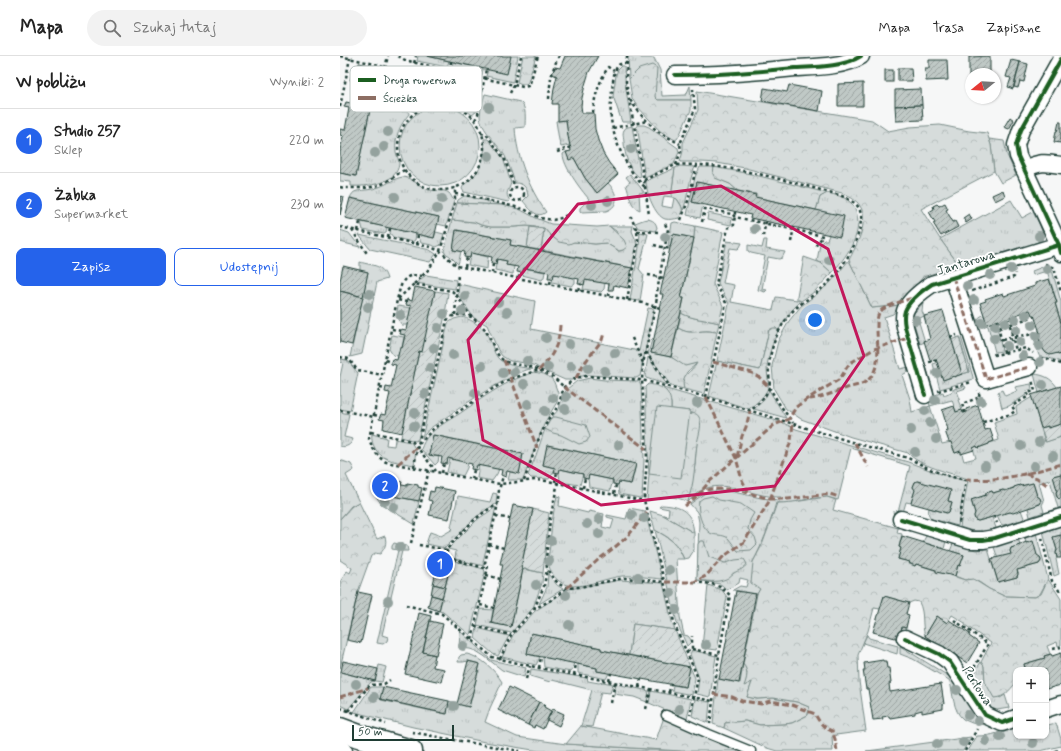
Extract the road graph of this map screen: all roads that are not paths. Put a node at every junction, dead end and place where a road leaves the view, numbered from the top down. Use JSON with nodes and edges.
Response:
{"nodes":[{"id":1,"x":861,"y":56,"type":"edge"},
{"id":2,"x":1061,"y":59,"type":"edge"},
{"id":3,"x":675,"y":76,"type":"dead end"},
{"id":4,"x":1061,"y":165,"type":"edge"},
{"id":5,"x":1024,"y":168,"type":"junction"},
{"id":6,"x":1060,"y":249,"type":"edge"},
{"id":7,"x":955,"y":282,"type":"junction"},
{"id":8,"x":1030,"y":372,"type":"road end"},
{"id":9,"x":930,"y":390,"type":"road end"},
{"id":10,"x":1061,"y":517,"type":"edge"},
{"id":11,"x":902,"y":519,"type":"dead end"},
{"id":12,"x":905,"y":638,"type":"dead end"},
{"id":13,"x":1061,"y":704,"type":"edge"},
{"id":14,"x":1049,"y":707,"type":"edge"},
{"id":15,"x":666,"y":714,"type":"dead end"},
{"id":16,"x":1013,"y":719,"type":"edge"},
{"id":17,"x":344,"y":720,"type":"edge"},
{"id":18,"x":411,"y":741,"type":"edge"},
{"id":19,"x":752,"y":751,"type":"edge"}],
"edges":[{"from":1,"to":3,"type":"street"},
{"from":2,"to":5,"type":"street","name":"Jantarowa"},
{"from":4,"to":5,"type":"street"},
{"from":5,"to":6,"type":"street","name":"Jantarowa"},
{"from":6,"to":7,"type":"street","name":"Jantarowa"},
{"from":7,"to":8,"type":"street","name":"Jantarowa"},
{"from":7,"to":9,"type":"street","name":"Jantarowa"},
{"from":10,"to":11,"type":"street"},
{"from":12,"to":16,"type":"street","name":"Perłowa"},
{"from":13,"to":14,"type":"street"},
{"from":15,"to":19,"type":"lane"},
{"from":17,"to":18,"type":"main road"}]}
